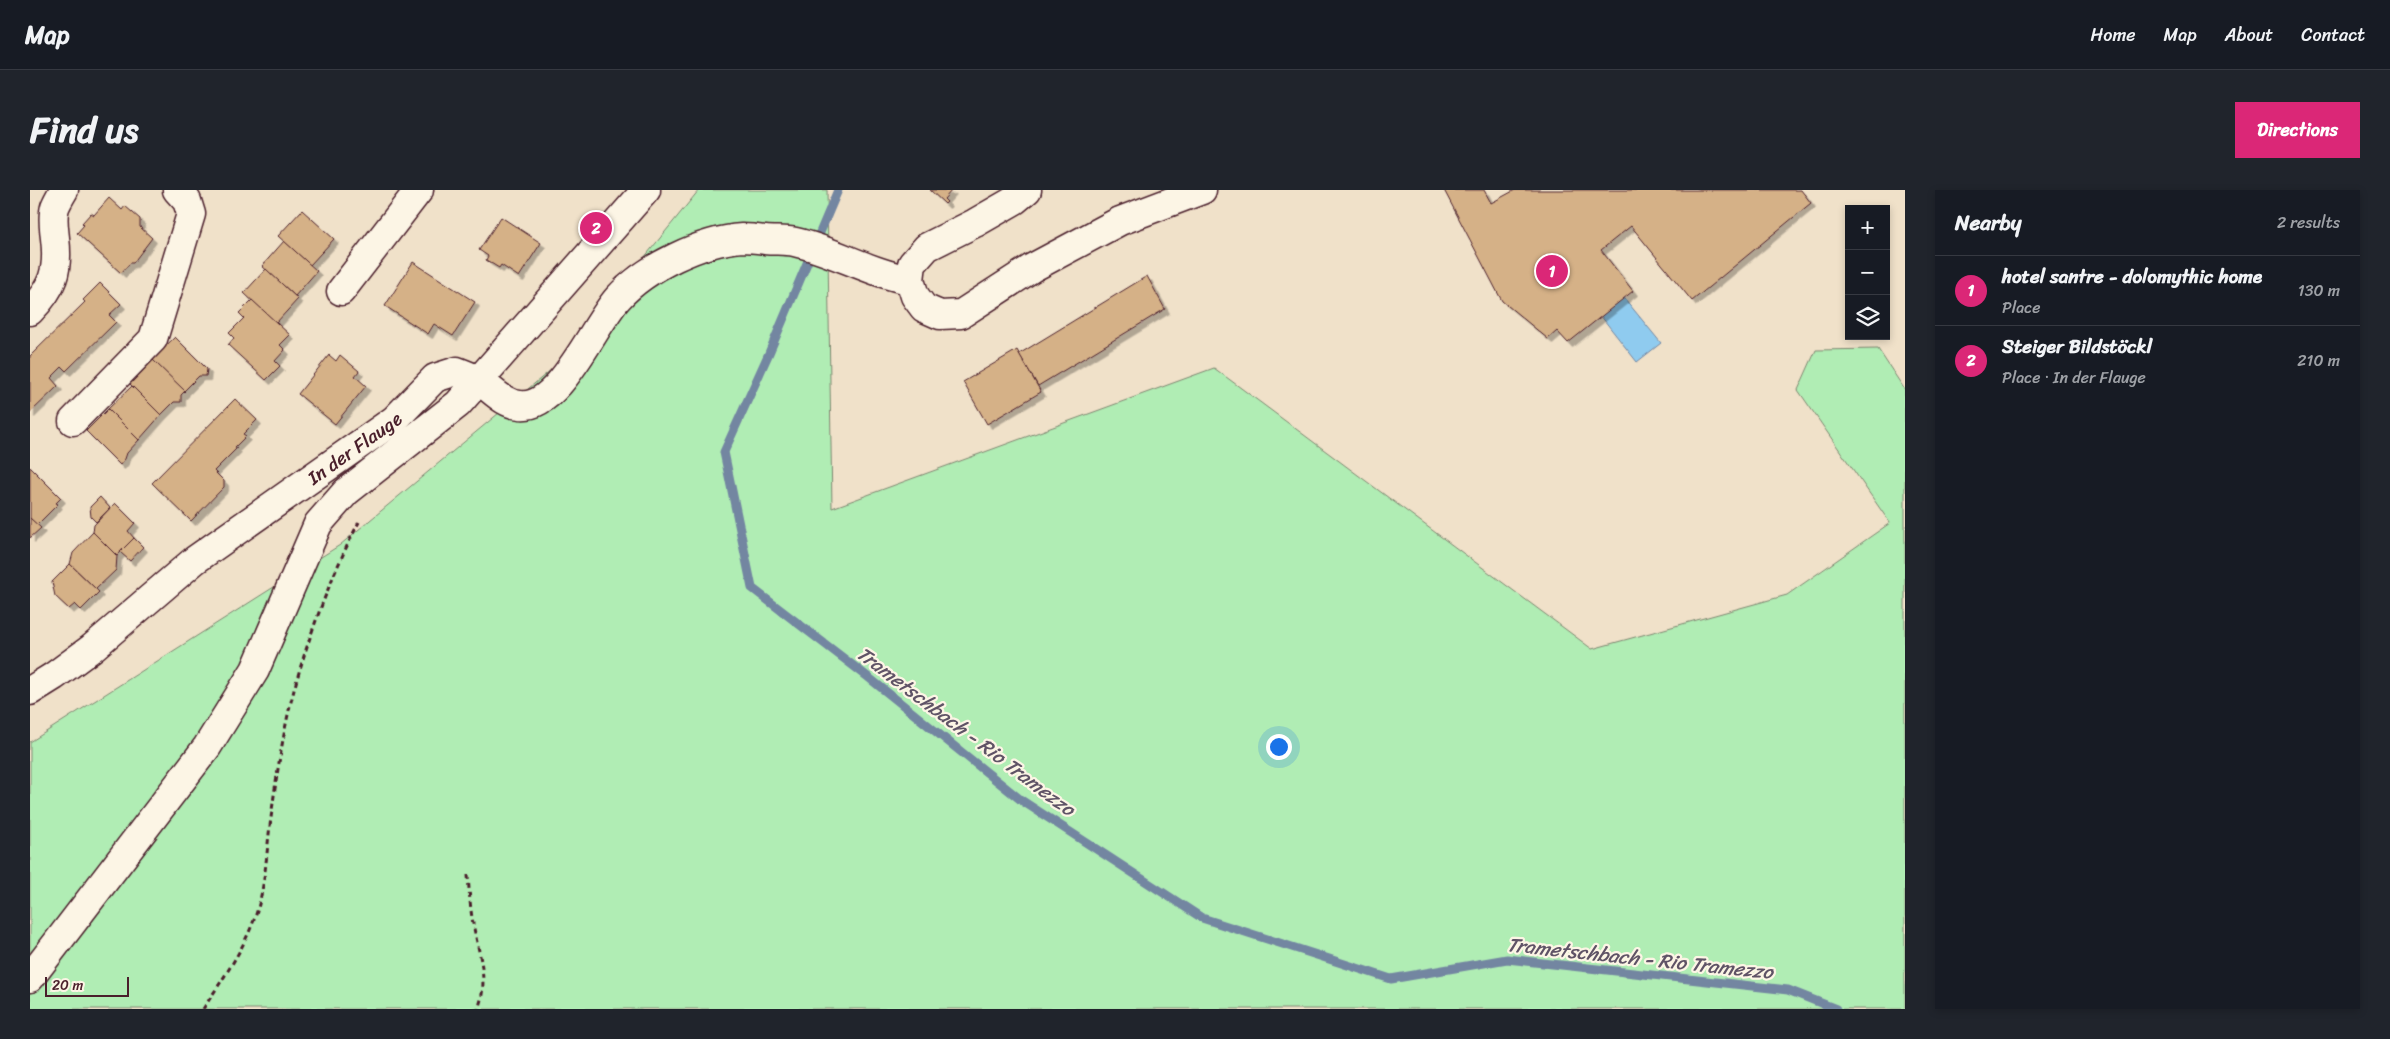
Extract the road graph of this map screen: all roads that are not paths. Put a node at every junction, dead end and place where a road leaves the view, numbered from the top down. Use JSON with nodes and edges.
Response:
{"nodes":[{"id":1,"x":64,"y":190,"type":"edge"},
{"id":2,"x":177,"y":190,"type":"edge"},
{"id":3,"x":420,"y":190,"type":"edge"},
{"id":4,"x":646,"y":190,"type":"edge"},
{"id":5,"x":1027,"y":190,"type":"edge"},
{"id":6,"x":1202,"y":190,"type":"edge"},
{"id":7,"x":904,"y":279,"type":"junction"},
{"id":8,"x":341,"y":291,"type":"dead end"},
{"id":9,"x":30,"y":311,"type":"edge"},
{"id":10,"x":478,"y":380,"type":"junction"},
{"id":11,"x":73,"y":421,"type":"dead end"},
{"id":12,"x":30,"y":691,"type":"edge"},
{"id":13,"x":30,"y":978,"type":"edge"}],
"edges":[{"from":1,"to":9,"type":"street"},
{"from":2,"to":11,"type":"street"},
{"from":3,"to":8,"type":"street"},
{"from":4,"to":10,"type":"street"},
{"from":5,"to":7,"type":"street"},
{"from":6,"to":7,"type":"street"},
{"from":7,"to":10,"type":"street","name":"In der Flauge"},
{"from":10,"to":12,"type":"street","name":"In der Flauge"},
{"from":10,"to":13,"type":"street"}]}
